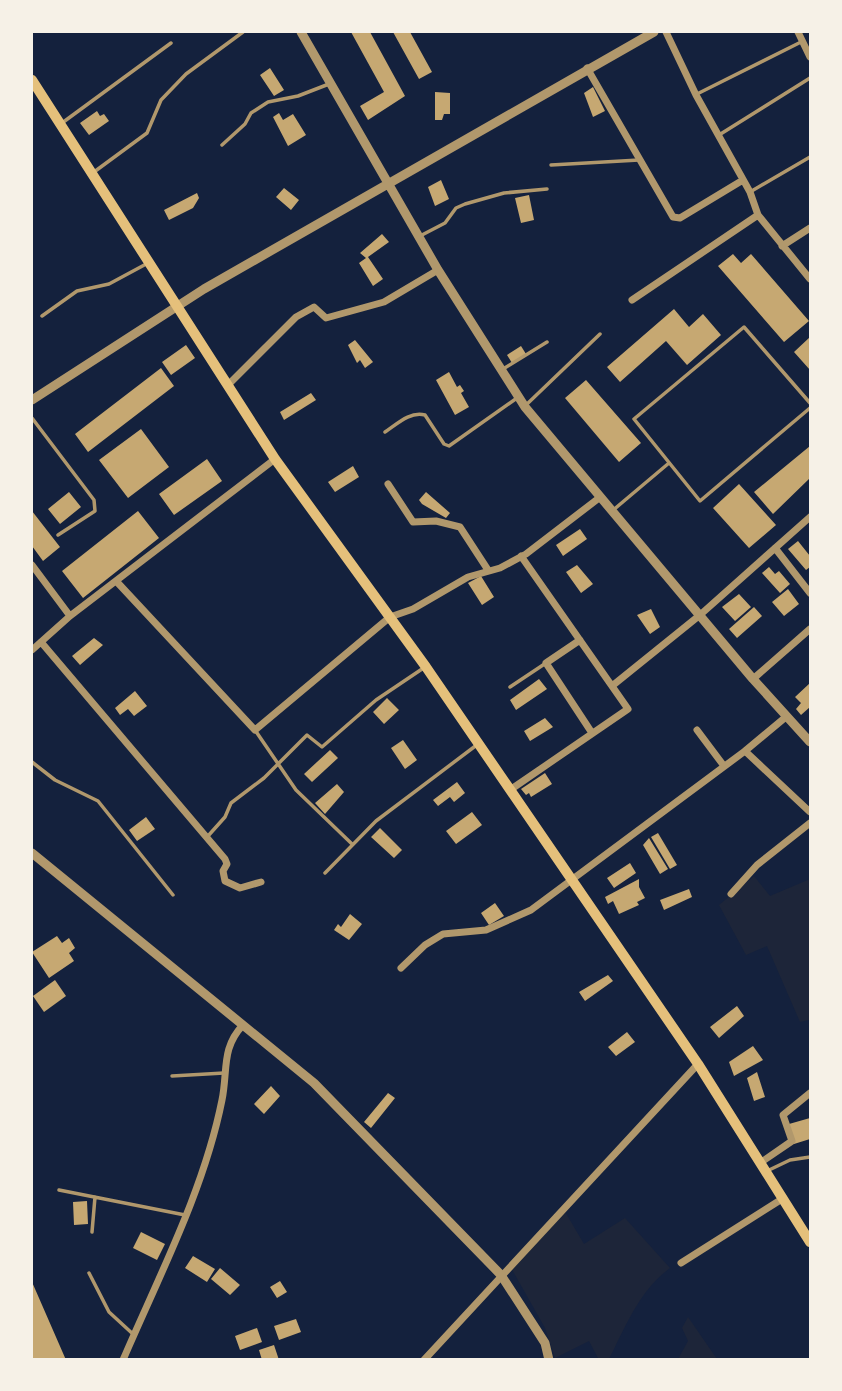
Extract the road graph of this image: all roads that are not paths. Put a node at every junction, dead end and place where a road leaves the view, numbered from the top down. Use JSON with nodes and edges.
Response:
{"nodes":[{"id":1,"x":243,"y":32,"type":"edge"},
{"id":2,"x":301,"y":32,"type":"edge"},
{"id":3,"x":654,"y":32,"type":"edge"},
{"id":4,"x":666,"y":32,"type":"edge"},
{"id":5,"x":798,"y":32,"type":"edge"},
{"id":6,"x":803,"y":41,"type":"junction"},
{"id":7,"x":171,"y":43,"type":"dead end"},
{"id":8,"x":810,"y":57,"type":"edge"},
{"id":9,"x":587,"y":68,"type":"junction"},
{"id":10,"x":810,"y":78,"type":"edge"},
{"id":11,"x":32,"y":80,"type":"edge"},
{"id":12,"x":332,"y":82,"type":"junction"},
{"id":13,"x":695,"y":95,"type":"junction"},
{"id":14,"x":60,"y":124,"type":"junction"},
{"id":15,"x":717,"y":136,"type":"junction"},
{"id":16,"x":222,"y":145,"type":"dead end"},
{"id":17,"x":810,"y":157,"type":"edge"},
{"id":18,"x":640,"y":160,"type":"junction"},
{"id":19,"x":551,"y":165,"type":"dead end"},
{"id":20,"x":92,"y":173,"type":"junction"},
{"id":21,"x":743,"y":180,"type":"junction"},
{"id":22,"x":389,"y":183,"type":"junction"},
{"id":23,"x":547,"y":189,"type":"dead end"},
{"id":24,"x":750,"y":192,"type":"junction"},
{"id":25,"x":758,"y":215,"type":"junction"},
{"id":26,"x":810,"y":228,"type":"edge"},
{"id":27,"x":420,"y":236,"type":"junction"},
{"id":28,"x":782,"y":246,"type":"junction"},
{"id":29,"x":149,"y":262,"type":"junction"},
{"id":30,"x":438,"y":270,"type":"junction"},
{"id":31,"x":810,"y":279,"type":"edge"},
{"id":32,"x":632,"y":300,"type":"dead end"},
{"id":33,"x":177,"y":305,"type":"junction"},
{"id":34,"x":42,"y":316,"type":"dead end"},
{"id":35,"x":600,"y":334,"type":"dead end"},
{"id":36,"x":547,"y":342,"type":"dead end"},
{"id":37,"x":502,"y":370,"type":"junction"},
{"id":38,"x":228,"y":384,"type":"junction"},
{"id":39,"x":519,"y":397,"type":"junction"},
{"id":40,"x":32,"y":400,"type":"edge"},
{"id":41,"x":810,"y":403,"type":"edge"},
{"id":42,"x":525,"y":407,"type":"junction"},
{"id":43,"x":810,"y":408,"type":"edge"},
{"id":44,"x":32,"y":418,"type":"edge"},
{"id":45,"x":385,"y":432,"type":"dead end"},
{"id":46,"x":275,"y":459,"type":"junction"},
{"id":47,"x":669,"y":463,"type":"junction"},
{"id":48,"x":388,"y":484,"type":"dead end"},
{"id":49,"x":599,"y":498,"type":"junction"},
{"id":50,"x":611,"y":512,"type":"junction"},
{"id":51,"x":810,"y":517,"type":"edge"},
{"id":52,"x":58,"y":535,"type":"dead end"},
{"id":53,"x":775,"y":548,"type":"junction"},
{"id":54,"x":521,"y":556,"type":"junction"},
{"id":55,"x":32,"y":565,"type":"edge"},
{"id":56,"x":488,"y":570,"type":"junction"},
{"id":57,"x":117,"y":582,"type":"junction"},
{"id":58,"x":810,"y":593,"type":"edge"},
{"id":59,"x":700,"y":615,"type":"junction"},
{"id":60,"x":70,"y":616,"type":"junction"},
{"id":61,"x":390,"y":617,"type":"junction"},
{"id":62,"x":810,"y":629,"type":"edge"},
{"id":63,"x":580,"y":640,"type":"junction"},
{"id":64,"x":41,"y":642,"type":"junction"},
{"id":65,"x":32,"y":650,"type":"edge"},
{"id":66,"x":546,"y":663,"type":"junction"},
{"id":67,"x":426,"y":667,"type":"junction"},
{"id":68,"x":754,"y":679,"type":"junction"},
{"id":69,"x":612,"y":686,"type":"junction"},
{"id":70,"x":510,"y":687,"type":"dead end"},
{"id":71,"x":787,"y":716,"type":"junction"},
{"id":72,"x":255,"y":730,"type":"junction"},
{"id":73,"x":697,"y":730,"type":"dead end"},
{"id":74,"x":592,"y":733,"type":"junction"},
{"id":75,"x":810,"y":742,"type":"edge"},
{"id":76,"x":478,"y":744,"type":"junction"},
{"id":77,"x":745,"y":751,"type":"junction"},
{"id":78,"x":32,"y":762,"type":"edge"},
{"id":79,"x":278,"y":763,"type":"junction"},
{"id":80,"x":724,"y":766,"type":"junction"},
{"id":81,"x":510,"y":790,"type":"junction"},
{"id":82,"x":810,"y":812,"type":"edge"},
{"id":83,"x":810,"y":823,"type":"edge"},
{"id":84,"x":206,"y":838,"type":"junction"},
{"id":85,"x":352,"y":844,"type":"junction"},
{"id":86,"x":32,"y":853,"type":"edge"},
{"id":87,"x":325,"y":873,"type":"dead end"},
{"id":88,"x":571,"y":879,"type":"junction"},
{"id":89,"x":261,"y":882,"type":"dead end"},
{"id":90,"x":731,"y":894,"type":"dead end"},
{"id":91,"x":173,"y":895,"type":"dead end"},
{"id":92,"x":401,"y":968,"type":"dead end"},
{"id":93,"x":243,"y":1025,"type":"junction"},
{"id":94,"x":698,"y":1064,"type":"junction"},
{"id":95,"x":224,"y":1073,"type":"junction"},
{"id":96,"x":172,"y":1076,"type":"dead end"},
{"id":97,"x":810,"y":1093,"type":"edge"},
{"id":98,"x":810,"y":1157,"type":"edge"},
{"id":99,"x":762,"y":1168,"type":"junction"},
{"id":100,"x":58,"y":1190,"type":"dead end"},
{"id":101,"x":95,"y":1197,"type":"junction"},
{"id":102,"x":782,"y":1199,"type":"junction"},
{"id":103,"x":185,"y":1215,"type":"junction"},
{"id":104,"x":92,"y":1232,"type":"dead end"},
{"id":105,"x":810,"y":1242,"type":"edge"},
{"id":106,"x":681,"y":1263,"type":"dead end"},
{"id":107,"x":89,"y":1273,"type":"dead end"},
{"id":108,"x":501,"y":1275,"type":"junction"},
{"id":109,"x":134,"y":1335,"type":"junction"},
{"id":110,"x":123,"y":1360,"type":"edge"},
{"id":111,"x":424,"y":1360,"type":"edge"},
{"id":112,"x":548,"y":1360,"type":"edge"}],
"edges":[{"from":1,"to":20,"type":"lane"},
{"from":2,"to":12,"type":"street"},
{"from":3,"to":9,"type":"street"},
{"from":4,"to":13,"type":"street"},
{"from":5,"to":6,"type":"street"},
{"from":6,"to":8,"type":"street"},
{"from":6,"to":13,"type":"lane"},
{"from":7,"to":14,"type":"lane"},
{"from":9,"to":18,"type":"street"},
{"from":9,"to":22,"type":"street"},
{"from":10,"to":15,"type":"lane"},
{"from":11,"to":14,"type":"main road"},
{"from":12,"to":16,"type":"lane"},
{"from":12,"to":22,"type":"street"},
{"from":13,"to":15,"type":"street"},
{"from":14,"to":20,"type":"main road"},
{"from":15,"to":21,"type":"street"},
{"from":17,"to":24,"type":"lane"},
{"from":18,"to":19,"type":"lane"},
{"from":18,"to":21,"type":"street"},
{"from":20,"to":29,"type":"main road"},
{"from":21,"to":24,"type":"street"},
{"from":22,"to":27,"type":"street"},
{"from":22,"to":33,"type":"street"},
{"from":23,"to":27,"type":"lane"},
{"from":24,"to":25,"type":"street"},
{"from":25,"to":28,"type":"street"},
{"from":25,"to":32,"type":"street"},
{"from":26,"to":28,"type":"street"},
{"from":27,"to":30,"type":"street"},
{"from":28,"to":31,"type":"street"},
{"from":29,"to":33,"type":"main road"},
{"from":29,"to":34,"type":"lane"},
{"from":30,"to":37,"type":"street"},
{"from":30,"to":38,"type":"street"},
{"from":33,"to":38,"type":"main road"},
{"from":33,"to":40,"type":"street"},
{"from":35,"to":42,"type":"lane"},
{"from":36,"to":37,"type":"lane"},
{"from":37,"to":39,"type":"street"},
{"from":38,"to":46,"type":"main road"},
{"from":39,"to":42,"type":"street"},
{"from":39,"to":45,"type":"lane"},
{"from":41,"to":47,"type":"lane"},
{"from":42,"to":49,"type":"street"},
{"from":43,"to":47,"type":"lane"},
{"from":44,"to":52,"type":"lane"},
{"from":46,"to":57,"type":"street"},
{"from":46,"to":61,"type":"main road"},
{"from":47,"to":50,"type":"lane"},
{"from":48,"to":56,"type":"street"},
{"from":49,"to":50,"type":"street"},
{"from":49,"to":54,"type":"street"},
{"from":50,"to":59,"type":"street"},
{"from":51,"to":53,"type":"street"},
{"from":53,"to":58,"type":"street"},
{"from":53,"to":59,"type":"street"},
{"from":54,"to":56,"type":"street"},
{"from":54,"to":63,"type":"street"},
{"from":55,"to":60,"type":"street"},
{"from":56,"to":61,"type":"street"},
{"from":57,"to":60,"type":"street"},
{"from":57,"to":72,"type":"street"},
{"from":59,"to":68,"type":"street"},
{"from":59,"to":69,"type":"street"},
{"from":60,"to":64,"type":"street"},
{"from":61,"to":67,"type":"main road"},
{"from":61,"to":72,"type":"street"},
{"from":62,"to":68,"type":"street"},
{"from":63,"to":66,"type":"street"},
{"from":63,"to":69,"type":"street"},
{"from":64,"to":65,"type":"street"},
{"from":64,"to":84,"type":"street"},
{"from":66,"to":70,"type":"lane"},
{"from":66,"to":74,"type":"street"},
{"from":67,"to":76,"type":"main road"},
{"from":67,"to":79,"type":"lane"},
{"from":68,"to":71,"type":"street"},
{"from":69,"to":74,"type":"street"},
{"from":71,"to":75,"type":"street"},
{"from":71,"to":77,"type":"street"},
{"from":72,"to":79,"type":"lane"},
{"from":73,"to":80,"type":"street"},
{"from":74,"to":81,"type":"street"},
{"from":76,"to":81,"type":"main road"},
{"from":76,"to":85,"type":"lane"},
{"from":77,"to":80,"type":"street"},
{"from":77,"to":82,"type":"street"},
{"from":78,"to":91,"type":"lane"},
{"from":79,"to":84,"type":"lane"},
{"from":79,"to":85,"type":"lane"},
{"from":80,"to":88,"type":"street"},
{"from":81,"to":88,"type":"main road"},
{"from":83,"to":90,"type":"street"},
{"from":84,"to":89,"type":"street"},
{"from":85,"to":87,"type":"lane"},
{"from":86,"to":93,"type":"street"},
{"from":88,"to":92,"type":"street"},
{"from":88,"to":94,"type":"main road"},
{"from":93,"to":95,"type":"street"},
{"from":93,"to":108,"type":"street"},
{"from":94,"to":99,"type":"main road"},
{"from":94,"to":108,"type":"street"},
{"from":95,"to":96,"type":"lane"},
{"from":95,"to":103,"type":"street"},
{"from":97,"to":99,"type":"street"},
{"from":98,"to":99,"type":"lane"},
{"from":99,"to":102,"type":"main road"},
{"from":100,"to":101,"type":"lane"},
{"from":101,"to":103,"type":"lane"},
{"from":101,"to":104,"type":"lane"},
{"from":102,"to":105,"type":"main road"},
{"from":102,"to":106,"type":"street"},
{"from":103,"to":109,"type":"street"},
{"from":107,"to":109,"type":"lane"},
{"from":108,"to":111,"type":"street"},
{"from":108,"to":112,"type":"street"},
{"from":109,"to":110,"type":"street"}]}
